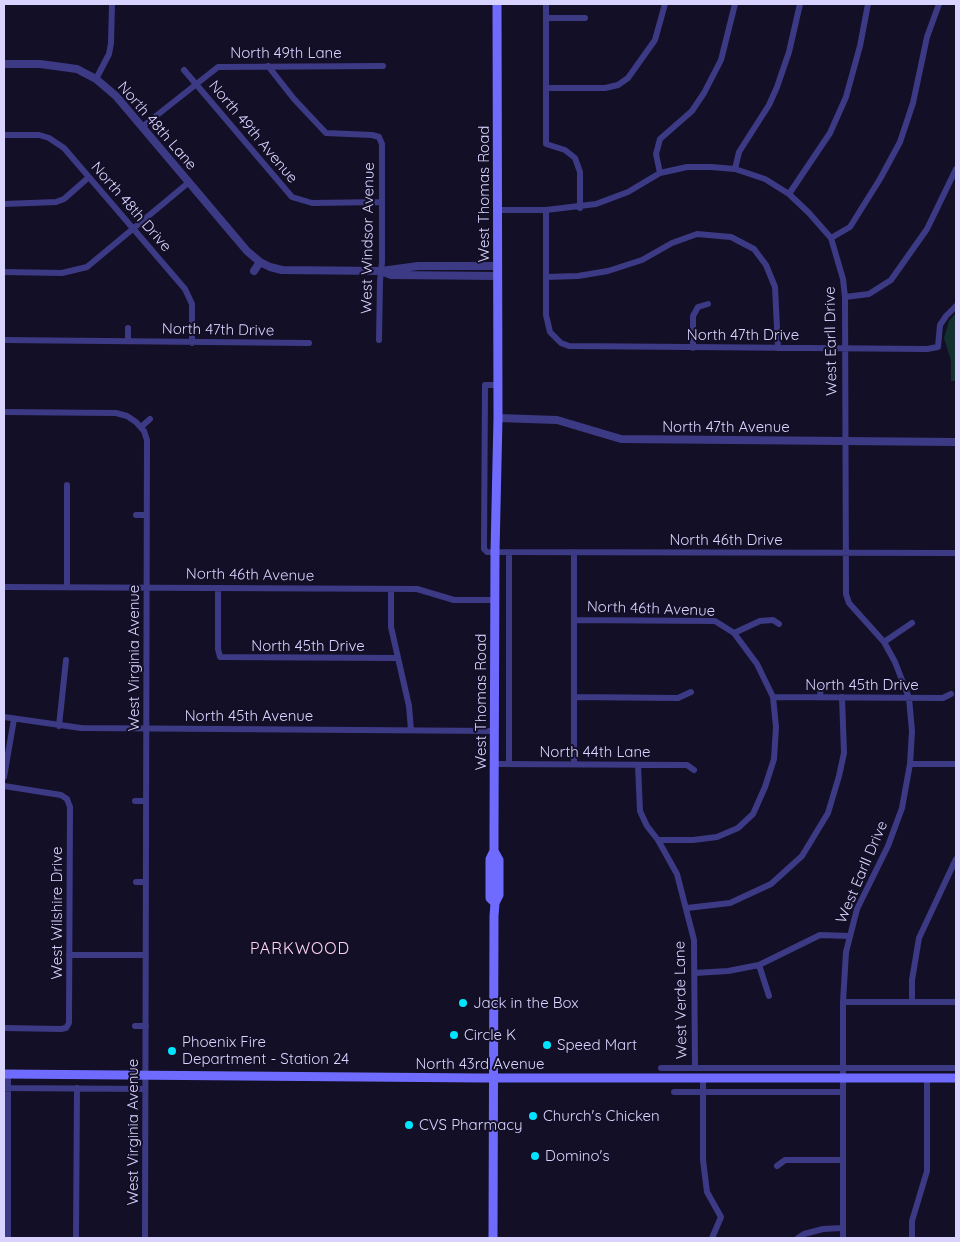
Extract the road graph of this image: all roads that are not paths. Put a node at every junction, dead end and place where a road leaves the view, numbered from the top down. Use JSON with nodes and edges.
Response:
{"nodes":[{"id":1,"x":112,"y":4,"type":"edge"},
{"id":2,"x":497,"y":4,"type":"edge"},
{"id":3,"x":546,"y":4,"type":"edge"},
{"id":4,"x":665,"y":4,"type":"edge"},
{"id":5,"x":735,"y":4,"type":"edge"},
{"id":6,"x":800,"y":4,"type":"edge"},
{"id":7,"x":868,"y":4,"type":"edge"},
{"id":8,"x":939,"y":4,"type":"edge"},
{"id":9,"x":546,"y":18,"type":"junction"},
{"id":10,"x":585,"y":18,"type":"dead end"},
{"id":11,"x":4,"y":64,"type":"edge"},
{"id":12,"x":268,"y":66,"type":"junction"},
{"id":13,"x":383,"y":66,"type":"dead end"},
{"id":14,"x":184,"y":70,"type":"dead end"},
{"id":15,"x":96,"y":79,"type":"junction"},
{"id":16,"x":195,"y":83,"type":"junction"},
{"id":17,"x":546,"y":88,"type":"junction"},
{"id":18,"x":142,"y":128,"type":"junction"},
{"id":19,"x":4,"y":135,"type":"edge"},
{"id":20,"x":735,"y":169,"type":"junction"},
{"id":21,"x":956,"y":169,"type":"edge"},
{"id":22,"x":660,"y":173,"type":"junction"},
{"id":23,"x":89,"y":177,"type":"junction"},
{"id":24,"x":188,"y":183,"type":"junction"},
{"id":25,"x":953,"y":185,"type":"edge"},
{"id":26,"x":789,"y":194,"type":"junction"},
{"id":27,"x":381,"y":202,"type":"junction"},
{"id":28,"x":4,"y":204,"type":"edge"},
{"id":29,"x":580,"y":208,"type":"junction"},
{"id":30,"x":497,"y":210,"type":"junction"},
{"id":31,"x":546,"y":210,"type":"junction"},
{"id":32,"x":135,"y":229,"type":"junction"},
{"id":33,"x":831,"y":238,"type":"junction"},
{"id":34,"x":260,"y":262,"type":"junction"},
{"id":35,"x":498,"y":266,"type":"junction"},
{"id":36,"x":381,"y":270,"type":"junction"},
{"id":37,"x":254,"y":271,"type":"dead end"},
{"id":38,"x":4,"y":272,"type":"edge"},
{"id":39,"x":498,"y":276,"type":"junction"},
{"id":40,"x":546,"y":277,"type":"junction"},
{"id":41,"x":845,"y":297,"type":"junction"},
{"id":42,"x":708,"y":304,"type":"dead end"},
{"id":43,"x":956,"y":306,"type":"edge"},
{"id":44,"x":128,"y":328,"type":"dead end"},
{"id":45,"x":4,"y":340,"type":"edge"},
{"id":46,"x":380,"y":340,"type":"dead end"},
{"id":47,"x":128,"y":341,"type":"junction"},
{"id":48,"x":192,"y":343,"type":"junction"},
{"id":49,"x":309,"y":343,"type":"dead end"},
{"id":50,"x":693,"y":348,"type":"junction"},
{"id":51,"x":778,"y":348,"type":"junction"},
{"id":52,"x":844,"y":349,"type":"junction"},
{"id":53,"x":498,"y":385,"type":"junction"},
{"id":54,"x":4,"y":412,"type":"edge"},
{"id":55,"x":498,"y":418,"type":"junction"},
{"id":56,"x":150,"y":419,"type":"dead end"},
{"id":57,"x":141,"y":426,"type":"junction"},
{"id":58,"x":845,"y":442,"type":"junction"},
{"id":59,"x":956,"y":442,"type":"edge"},
{"id":60,"x":67,"y":485,"type":"dead end"},
{"id":61,"x":136,"y":515,"type":"dead end"},
{"id":62,"x":147,"y":515,"type":"junction"},
{"id":63,"x":495,"y":552,"type":"junction"},
{"id":64,"x":509,"y":552,"type":"junction"},
{"id":65,"x":574,"y":552,"type":"junction"},
{"id":66,"x":844,"y":552,"type":"junction"},
{"id":67,"x":956,"y":553,"type":"edge"},
{"id":68,"x":4,"y":587,"type":"edge"},
{"id":69,"x":67,"y":587,"type":"junction"},
{"id":70,"x":147,"y":587,"type":"junction"},
{"id":71,"x":218,"y":588,"type":"junction"},
{"id":72,"x":391,"y":589,"type":"junction"},
{"id":73,"x":495,"y":600,"type":"junction"},
{"id":74,"x":574,"y":620,"type":"junction"},
{"id":75,"x":912,"y":623,"type":"dead end"},
{"id":76,"x":779,"y":624,"type":"dead end"},
{"id":77,"x":734,"y":634,"type":"junction"},
{"id":78,"x":884,"y":642,"type":"junction"},
{"id":79,"x":396,"y":658,"type":"junction"},
{"id":80,"x":66,"y":660,"type":"dead end"},
{"id":81,"x":821,"y":686,"type":"dead end"},
{"id":82,"x":691,"y":692,"type":"dead end"},
{"id":83,"x":951,"y":694,"type":"dead end"},
{"id":84,"x":574,"y":697,"type":"junction"},
{"id":85,"x":773,"y":697,"type":"junction"},
{"id":86,"x":820,"y":697,"type":"junction"},
{"id":87,"x":842,"y":697,"type":"junction"},
{"id":88,"x":909,"y":698,"type":"junction"},
{"id":89,"x":4,"y":717,"type":"edge"},
{"id":90,"x":14,"y":719,"type":"junction"},
{"id":91,"x":59,"y":726,"type":"junction"},
{"id":92,"x":145,"y":727,"type":"junction"},
{"id":93,"x":411,"y":730,"type":"junction"},
{"id":94,"x":495,"y":731,"type":"junction"},
{"id":95,"x":494,"y":764,"type":"junction"},
{"id":96,"x":509,"y":764,"type":"junction"},
{"id":97,"x":574,"y":764,"type":"junction"},
{"id":98,"x":910,"y":764,"type":"junction"},
{"id":99,"x":956,"y":764,"type":"edge"},
{"id":100,"x":638,"y":765,"type":"junction"},
{"id":101,"x":694,"y":770,"type":"dead end"},
{"id":102,"x":4,"y":777,"type":"edge"},
{"id":103,"x":4,"y":786,"type":"edge"},
{"id":104,"x":135,"y":801,"type":"dead end"},
{"id":105,"x":146,"y":801,"type":"junction"},
{"id":106,"x":658,"y":840,"type":"junction"},
{"id":107,"x":956,"y":859,"type":"edge"},
{"id":108,"x":136,"y":882,"type":"dead end"},
{"id":109,"x":146,"y":882,"type":"junction"},
{"id":110,"x":687,"y":908,"type":"junction"},
{"id":111,"x":850,"y":936,"type":"junction"},
{"id":112,"x":69,"y":955,"type":"junction"},
{"id":113,"x":146,"y":955,"type":"junction"},
{"id":114,"x":759,"y":965,"type":"junction"},
{"id":115,"x":695,"y":973,"type":"junction"},
{"id":116,"x":769,"y":996,"type":"dead end"},
{"id":117,"x":912,"y":1001,"type":"junction"},
{"id":118,"x":843,"y":1002,"type":"junction"},
{"id":119,"x":956,"y":1002,"type":"edge"},
{"id":120,"x":135,"y":1026,"type":"dead end"},
{"id":121,"x":146,"y":1026,"type":"junction"},
{"id":122,"x":4,"y":1028,"type":"edge"},
{"id":123,"x":661,"y":1068,"type":"dead end"},
{"id":124,"x":695,"y":1068,"type":"junction"},
{"id":125,"x":843,"y":1068,"type":"junction"},
{"id":126,"x":956,"y":1068,"type":"edge"},
{"id":127,"x":6,"y":1074,"type":"edge"},
{"id":128,"x":146,"y":1076,"type":"junction"},
{"id":129,"x":494,"y":1078,"type":"junction"},
{"id":130,"x":704,"y":1078,"type":"junction"},
{"id":131,"x":843,"y":1078,"type":"junction"},
{"id":132,"x":927,"y":1078,"type":"junction"},
{"id":133,"x":956,"y":1078,"type":"edge"},
{"id":134,"x":6,"y":1088,"type":"edge"},
{"id":135,"x":77,"y":1088,"type":"junction"},
{"id":136,"x":145,"y":1089,"type":"junction"},
{"id":137,"x":674,"y":1092,"type":"dead end"},
{"id":138,"x":703,"y":1092,"type":"junction"},
{"id":139,"x":843,"y":1092,"type":"junction"},
{"id":140,"x":842,"y":1160,"type":"junction"},
{"id":141,"x":777,"y":1166,"type":"dead end"},
{"id":142,"x":842,"y":1228,"type":"junction"},
{"id":143,"x":8,"y":1238,"type":"edge"},
{"id":144,"x":76,"y":1238,"type":"edge"},
{"id":145,"x":145,"y":1238,"type":"edge"},
{"id":146,"x":493,"y":1238,"type":"edge"},
{"id":147,"x":712,"y":1238,"type":"edge"},
{"id":148,"x":798,"y":1238,"type":"edge"},
{"id":149,"x":842,"y":1238,"type":"edge"},
{"id":150,"x":912,"y":1238,"type":"edge"}],
"edges":[{"from":1,"to":15,"type":"street"},
{"from":2,"to":30,"type":"main road","name":"West Thomas Road"},
{"from":3,"to":9,"type":"street"},
{"from":4,"to":17,"type":"street"},
{"from":5,"to":22,"type":"street"},
{"from":6,"to":20,"type":"street"},
{"from":7,"to":26,"type":"street"},
{"from":8,"to":33,"type":"street"},
{"from":9,"to":10,"type":"street"},
{"from":9,"to":17,"type":"street"},
{"from":11,"to":15,"type":"street","name":"North 48th Lane"},
{"from":12,"to":13,"type":"street","name":"North 49th Lane"},
{"from":12,"to":16,"type":"street","name":"North 49th Lane"},
{"from":12,"to":27,"type":"street","name":"West Windsor Avenue"},
{"from":14,"to":16,"type":"street"},
{"from":15,"to":18,"type":"street","name":"North 48th Lane"},
{"from":16,"to":18,"type":"street","name":"North 49th Lane"},
{"from":16,"to":27,"type":"street","name":"North 49th Avenue"},
{"from":17,"to":29,"type":"street"},
{"from":18,"to":24,"type":"street","name":"North 48th Lane"},
{"from":19,"to":23,"type":"street","name":"North 48th Drive"},
{"from":20,"to":22,"type":"street"},
{"from":20,"to":26,"type":"street"},
{"from":21,"to":25,"type":"street"},
{"from":22,"to":29,"type":"street"},
{"from":23,"to":28,"type":"street"},
{"from":23,"to":32,"type":"street","name":"North 48th Drive"},
{"from":24,"to":32,"type":"street"},
{"from":24,"to":34,"type":"street","name":"North 48th Lane"},
{"from":25,"to":41,"type":"street"},
{"from":26,"to":33,"type":"street","name":"West Earll Drive"},
{"from":27,"to":36,"type":"street","name":"West Windsor Avenue"},
{"from":29,"to":31,"type":"street"},
{"from":30,"to":31,"type":"street"},
{"from":30,"to":35,"type":"main road","name":"West Thomas Road"},
{"from":31,"to":40,"type":"street"},
{"from":32,"to":38,"type":"street"},
{"from":32,"to":48,"type":"street","name":"North 48th Drive"},
{"from":33,"to":41,"type":"street","name":"West Earll Drive"},
{"from":34,"to":36,"type":"street","name":"North 48th Lane"},
{"from":34,"to":37,"type":"street"},
{"from":35,"to":36,"type":"street","name":"North 48th Lane"},
{"from":35,"to":39,"type":"main road","name":"West Thomas Road"},
{"from":36,"to":39,"type":"street","name":"North 48th Lane"},
{"from":36,"to":46,"type":"street","name":"West Windsor Avenue"},
{"from":39,"to":53,"type":"main road","name":"West Thomas Road"},
{"from":40,"to":50,"type":"street","name":"North 47th Drive"},
{"from":40,"to":51,"type":"street"},
{"from":41,"to":52,"type":"street","name":"West Earll Drive"},
{"from":42,"to":50,"type":"street"},
{"from":43,"to":52,"type":"street","name":"North 47th Drive"},
{"from":44,"to":47,"type":"street"},
{"from":45,"to":47,"type":"street","name":"North 47th Drive"},
{"from":47,"to":48,"type":"street","name":"North 47th Drive"},
{"from":48,"to":49,"type":"street","name":"North 47th Drive"},
{"from":50,"to":51,"type":"street","name":"North 47th Drive"},
{"from":51,"to":52,"type":"street","name":"North 47th Drive"},
{"from":52,"to":58,"type":"street","name":"West Earll Drive"},
{"from":53,"to":55,"type":"main road","name":"West Thomas Road"},
{"from":53,"to":63,"type":"street"},
{"from":54,"to":57,"type":"street"},
{"from":55,"to":58,"type":"street","name":"North 47th Avenue"},
{"from":55,"to":63,"type":"main road","name":"West Thomas Road"},
{"from":56,"to":57,"type":"street"},
{"from":57,"to":62,"type":"street","name":"West Virginia Avenue"},
{"from":58,"to":59,"type":"street","name":"North 47th Avenue"},
{"from":58,"to":66,"type":"street","name":"West Earll Drive"},
{"from":60,"to":69,"type":"street"},
{"from":61,"to":62,"type":"street"},
{"from":62,"to":70,"type":"street","name":"West Virginia Avenue"},
{"from":63,"to":64,"type":"street","name":"North 46th Drive"},
{"from":63,"to":73,"type":"main road","name":"West Thomas Road"},
{"from":64,"to":65,"type":"street","name":"North 46th Drive"},
{"from":64,"to":96,"type":"street","name":"West Thomas Road"},
{"from":65,"to":66,"type":"street","name":"North 46th Drive"},
{"from":65,"to":74,"type":"street"},
{"from":66,"to":67,"type":"street","name":"North 46th Drive"},
{"from":66,"to":78,"type":"street","name":"West Earll Drive"},
{"from":68,"to":69,"type":"street","name":"North 46th Avenue"},
{"from":69,"to":70,"type":"street","name":"North 46th Avenue"},
{"from":70,"to":71,"type":"street","name":"North 46th Avenue"},
{"from":70,"to":92,"type":"street","name":"West Virginia Avenue"},
{"from":71,"to":72,"type":"street","name":"North 46th Avenue"},
{"from":71,"to":79,"type":"street","name":"North 45th Drive"},
{"from":72,"to":73,"type":"street","name":"North 46th Avenue"},
{"from":72,"to":79,"type":"street"},
{"from":73,"to":94,"type":"main road","name":"West Thomas Road"},
{"from":74,"to":77,"type":"street","name":"North 46th Avenue"},
{"from":74,"to":84,"type":"street"},
{"from":75,"to":78,"type":"street"},
{"from":76,"to":77,"type":"street"},
{"from":77,"to":85,"type":"street"},
{"from":78,"to":88,"type":"street","name":"West Earll Drive"},
{"from":79,"to":93,"type":"street"},
{"from":80,"to":91,"type":"street"},
{"from":81,"to":86,"type":"street"},
{"from":82,"to":84,"type":"street"},
{"from":83,"to":88,"type":"street","name":"North 45th Drive"},
{"from":84,"to":97,"type":"street"},
{"from":85,"to":86,"type":"street","name":"North 45th Drive"},
{"from":85,"to":106,"type":"street"},
{"from":86,"to":87,"type":"street","name":"North 45th Drive"},
{"from":87,"to":88,"type":"street","name":"North 45th Drive"},
{"from":87,"to":110,"type":"street"},
{"from":88,"to":98,"type":"street","name":"West Earll Drive"},
{"from":89,"to":90,"type":"street","name":"North 45th Avenue"},
{"from":90,"to":91,"type":"street","name":"North 45th Avenue"},
{"from":90,"to":102,"type":"street"},
{"from":91,"to":92,"type":"street","name":"North 45th Avenue"},
{"from":92,"to":93,"type":"street","name":"North 45th Avenue"},
{"from":92,"to":105,"type":"street","name":"West Virginia Avenue"},
{"from":93,"to":94,"type":"street","name":"North 45th Avenue"},
{"from":94,"to":95,"type":"main road","name":"West Thomas Road"},
{"from":95,"to":96,"type":"street","name":"North 44th Lane"},
{"from":95,"to":129,"type":"main road","name":"West Thomas Road"},
{"from":96,"to":97,"type":"street","name":"North 44th Lane"},
{"from":97,"to":100,"type":"street","name":"North 44th Lane"},
{"from":98,"to":99,"type":"street"},
{"from":98,"to":111,"type":"street","name":"West Earll Drive"},
{"from":100,"to":101,"type":"street","name":"North 44th Lane"},
{"from":100,"to":106,"type":"street","name":"West Verde Lane"},
{"from":103,"to":112,"type":"street","name":"West Wilshire Drive"},
{"from":104,"to":105,"type":"street"},
{"from":105,"to":109,"type":"street","name":"West Virginia Avenue"},
{"from":106,"to":110,"type":"street","name":"West Verde Lane"},
{"from":107,"to":117,"type":"street"},
{"from":108,"to":109,"type":"street"},
{"from":109,"to":113,"type":"street","name":"West Virginia Avenue"},
{"from":110,"to":115,"type":"street","name":"West Verde Lane"},
{"from":111,"to":114,"type":"street"},
{"from":111,"to":118,"type":"street","name":"West Earll Drive"},
{"from":112,"to":113,"type":"street"},
{"from":112,"to":122,"type":"street","name":"West Wilshire Drive"},
{"from":113,"to":121,"type":"street","name":"West Virginia Avenue"},
{"from":114,"to":115,"type":"street"},
{"from":114,"to":116,"type":"street"},
{"from":115,"to":124,"type":"street","name":"West Verde Lane"},
{"from":117,"to":118,"type":"street"},
{"from":117,"to":119,"type":"street"},
{"from":118,"to":125,"type":"street","name":"West Earll Drive"},
{"from":120,"to":121,"type":"street"},
{"from":121,"to":128,"type":"street","name":"West Virginia Avenue"},
{"from":123,"to":124,"type":"street"},
{"from":124,"to":125,"type":"street"},
{"from":125,"to":126,"type":"street"},
{"from":125,"to":131,"type":"street","name":"West Earll Drive"},
{"from":127,"to":128,"type":"main road","name":"North 43rd Avenue"},
{"from":127,"to":134,"type":"street"},
{"from":128,"to":129,"type":"main road","name":"North 43rd Avenue"},
{"from":128,"to":136,"type":"street","name":"West Virginia Avenue"},
{"from":129,"to":130,"type":"main road","name":"North 43rd Avenue"},
{"from":129,"to":146,"type":"main road","name":"West Thomas Road"},
{"from":130,"to":131,"type":"main road","name":"North 43rd Avenue"},
{"from":130,"to":138,"type":"street"},
{"from":131,"to":132,"type":"main road","name":"North 43rd Avenue"},
{"from":131,"to":139,"type":"street","name":"West Earll Drive"},
{"from":132,"to":133,"type":"main road","name":"North 43rd Avenue"},
{"from":132,"to":150,"type":"street"},
{"from":134,"to":135,"type":"street"},
{"from":134,"to":143,"type":"street"},
{"from":135,"to":136,"type":"street"},
{"from":135,"to":144,"type":"street"},
{"from":136,"to":145,"type":"street","name":"West Virginia Avenue"},
{"from":137,"to":138,"type":"street"},
{"from":138,"to":139,"type":"street"},
{"from":138,"to":147,"type":"street"},
{"from":139,"to":140,"type":"street","name":"West Earll Drive"},
{"from":140,"to":141,"type":"street"},
{"from":140,"to":142,"type":"street","name":"West Earll Drive"},
{"from":142,"to":148,"type":"street"},
{"from":142,"to":149,"type":"street","name":"West Earll Drive"}]}
